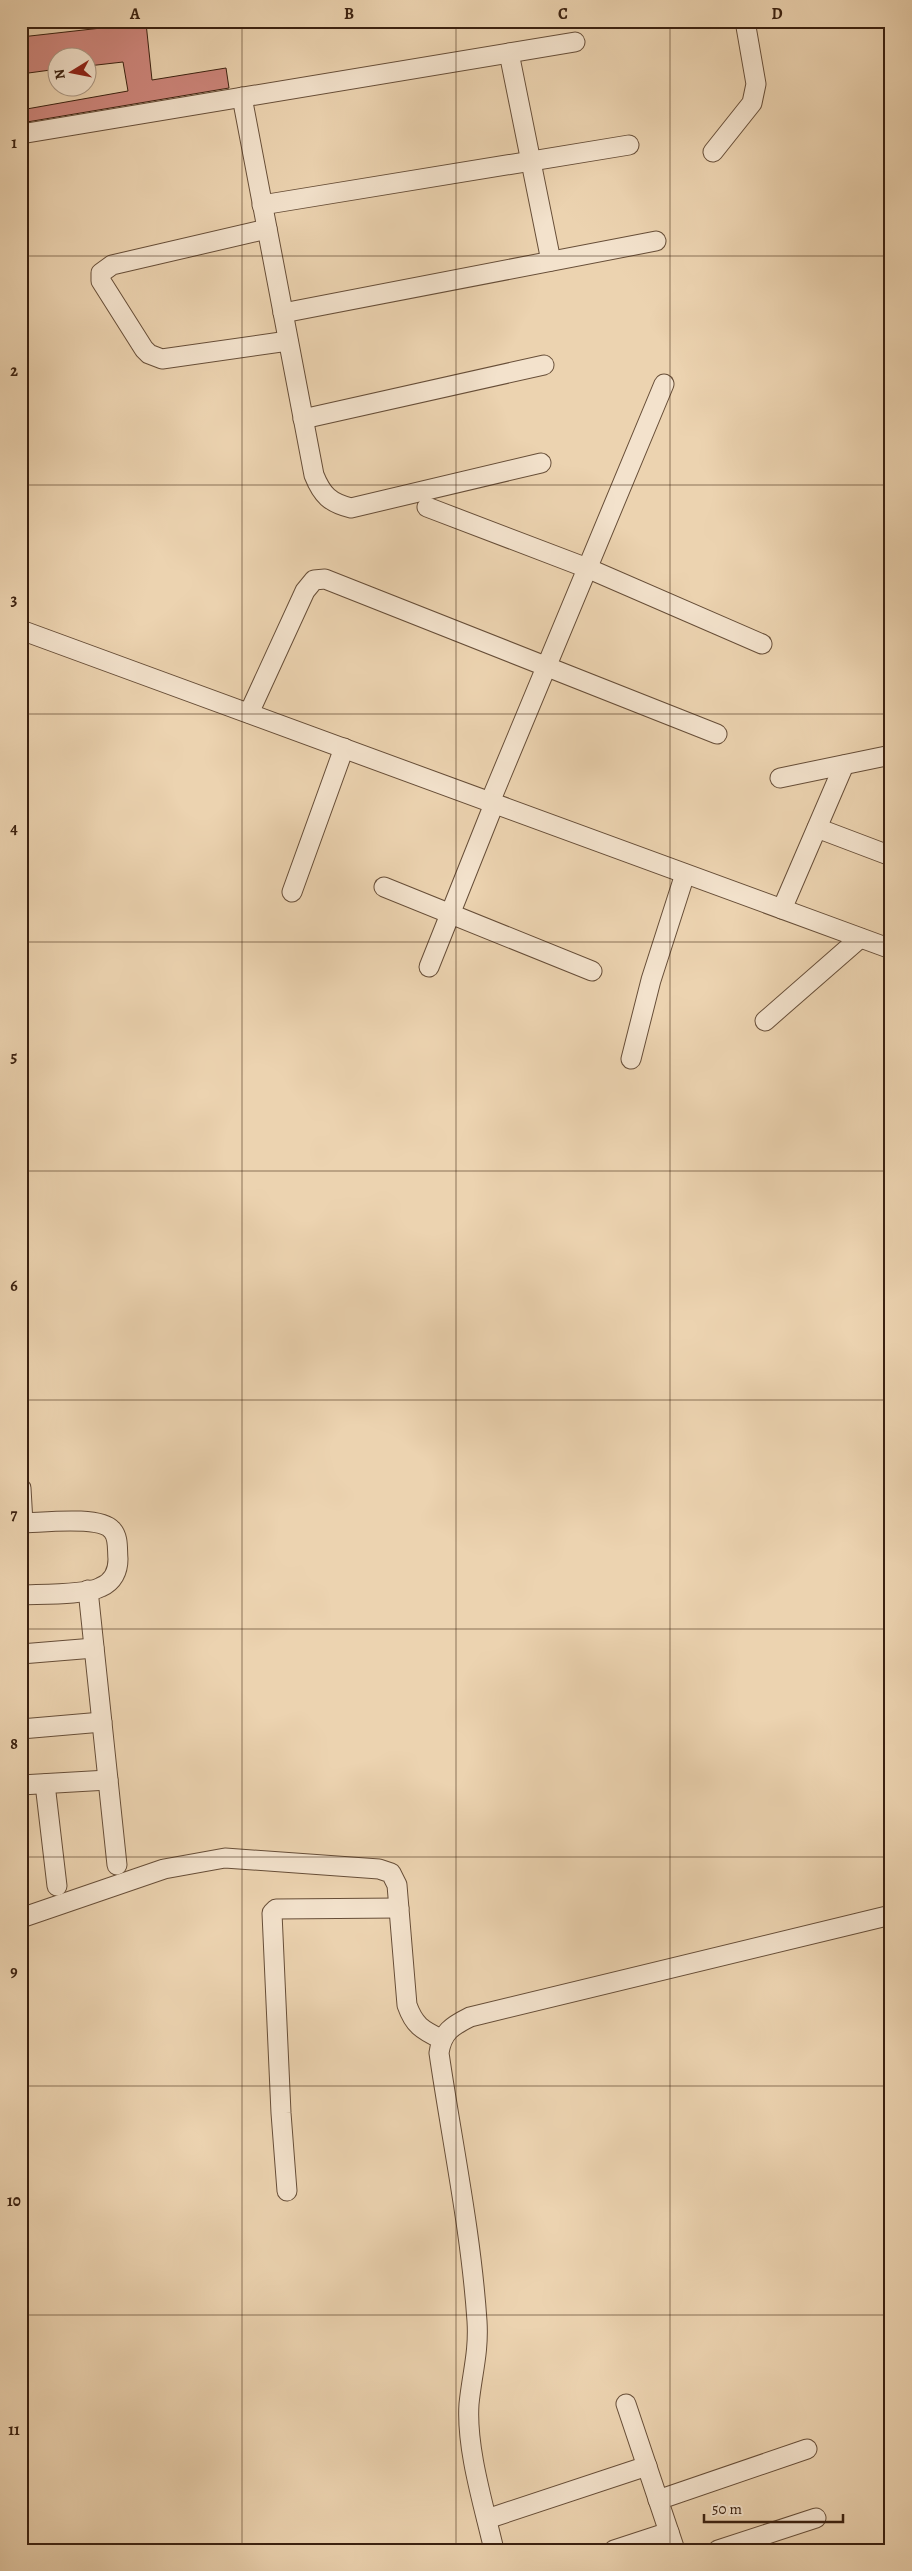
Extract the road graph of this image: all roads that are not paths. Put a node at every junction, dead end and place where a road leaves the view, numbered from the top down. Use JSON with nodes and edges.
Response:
{"nodes":[{"id":1,"x":745,"y":21,"type":"edge"},
{"id":2,"x":575,"y":42,"type":"dead end"},
{"id":3,"x":509,"y":53,"type":"junction"},
{"id":4,"x":242,"y":97,"type":"junction"},
{"id":5,"x":21,"y":134,"type":"edge"},
{"id":6,"x":629,"y":145,"type":"dead end"},
{"id":7,"x":713,"y":152,"type":"dead end"},
{"id":8,"x":532,"y":161,"type":"junction"},
{"id":9,"x":262,"y":205,"type":"junction"},
{"id":10,"x":267,"y":230,"type":"junction"},
{"id":11,"x":656,"y":242,"type":"dead end"},
{"id":12,"x":551,"y":262,"type":"junction"},
{"id":13,"x":283,"y":313,"type":"junction"},
{"id":14,"x":288,"y":340,"type":"junction"},
{"id":15,"x":544,"y":364,"type":"dead end"},
{"id":16,"x":664,"y":384,"type":"dead end"},
{"id":17,"x":303,"y":419,"type":"junction"},
{"id":18,"x":541,"y":463,"type":"dead end"},
{"id":19,"x":426,"y":507,"type":"dead end"},
{"id":20,"x":587,"y":568,"type":"junction"},
{"id":21,"x":21,"y":630,"type":"edge"},
{"id":22,"x":762,"y":644,"type":"dead end"},
{"id":23,"x":546,"y":666,"type":"junction"},
{"id":24,"x":249,"y":713,"type":"junction"},
{"id":25,"x":717,"y":734,"type":"dead end"},
{"id":26,"x":344,"y":748,"type":"junction"},
{"id":27,"x":891,"y":755,"type":"edge"},
{"id":28,"x":844,"y":765,"type":"junction"},
{"id":29,"x":780,"y":778,"type":"dead end"},
{"id":30,"x":492,"y":803,"type":"junction"},
{"id":31,"x":817,"y":828,"type":"junction"},
{"id":32,"x":891,"y":856,"type":"edge"},
{"id":33,"x":685,"y":874,"type":"junction"},
{"id":34,"x":384,"y":888,"type":"dead end"},
{"id":35,"x":292,"y":892,"type":"dead end"},
{"id":36,"x":782,"y":909,"type":"junction"},
{"id":37,"x":450,"y":913,"type":"junction"},
{"id":38,"x":860,"y":938,"type":"junction"},
{"id":39,"x":891,"y":949,"type":"edge"},
{"id":40,"x":429,"y":967,"type":"dead end"},
{"id":41,"x":592,"y":971,"type":"dead end"},
{"id":42,"x":765,"y":1021,"type":"dead end"},
{"id":43,"x":631,"y":1059,"type":"dead end"},
{"id":44,"x":21,"y":1488,"type":"edge"},
{"id":45,"x":22,"y":1523,"type":"edge"},
{"id":46,"x":88,"y":1590,"type":"junction"},
{"id":47,"x":21,"y":1595,"type":"edge"},
{"id":48,"x":94,"y":1648,"type":"junction"},
{"id":49,"x":21,"y":1654,"type":"edge"},
{"id":50,"x":102,"y":1722,"type":"junction"},
{"id":51,"x":21,"y":1729,"type":"edge"},
{"id":52,"x":108,"y":1780,"type":"junction"},
{"id":53,"x":45,"y":1784,"type":"junction"},
{"id":54,"x":21,"y":1785,"type":"edge"},
{"id":55,"x":117,"y":1865,"type":"dead end"},
{"id":56,"x":56,"y":1886,"type":"dead end"},
{"id":57,"x":399,"y":1908,"type":"junction"},
{"id":58,"x":891,"y":1915,"type":"edge"},
{"id":59,"x":21,"y":1918,"type":"edge"},
{"id":60,"x":441,"y":2039,"type":"junction"},
{"id":61,"x":287,"y":2191,"type":"dead end"},
{"id":62,"x":626,"y":2404,"type":"dead end"},
{"id":63,"x":808,"y":2449,"type":"dead end"},
{"id":64,"x":647,"y":2466,"type":"junction"},
{"id":65,"x":658,"y":2500,"type":"junction"},
{"id":66,"x":816,"y":2518,"type":"dead end"},
{"id":67,"x":487,"y":2519,"type":"junction"},
{"id":68,"x":672,"y":2541,"type":"edge"},
{"id":69,"x":494,"y":2550,"type":"edge"},
{"id":70,"x":614,"y":2550,"type":"edge"},
{"id":71,"x":718,"y":2550,"type":"edge"}],
"edges":[{"from":1,"to":7,"type":"street"},
{"from":2,"to":3,"type":"street"},
{"from":3,"to":4,"type":"street"},
{"from":3,"to":8,"type":"street"},
{"from":4,"to":5,"type":"street"},
{"from":4,"to":9,"type":"street"},
{"from":6,"to":8,"type":"street"},
{"from":8,"to":9,"type":"street"},
{"from":8,"to":12,"type":"street"},
{"from":9,"to":10,"type":"street"},
{"from":10,"to":13,"type":"street"},
{"from":10,"to":14,"type":"street"},
{"from":11,"to":12,"type":"street"},
{"from":12,"to":13,"type":"street"},
{"from":13,"to":14,"type":"street"},
{"from":14,"to":17,"type":"street"},
{"from":15,"to":17,"type":"street"},
{"from":16,"to":20,"type":"street"},
{"from":17,"to":18,"type":"street"},
{"from":19,"to":20,"type":"street"},
{"from":20,"to":22,"type":"street"},
{"from":20,"to":23,"type":"street"},
{"from":21,"to":24,"type":"street"},
{"from":23,"to":24,"type":"street"},
{"from":23,"to":25,"type":"street"},
{"from":23,"to":30,"type":"street"},
{"from":24,"to":26,"type":"street"},
{"from":26,"to":30,"type":"street"},
{"from":26,"to":35,"type":"street"},
{"from":27,"to":28,"type":"street"},
{"from":28,"to":29,"type":"street"},
{"from":28,"to":31,"type":"street"},
{"from":30,"to":33,"type":"street"},
{"from":30,"to":37,"type":"street"},
{"from":31,"to":32,"type":"street"},
{"from":31,"to":36,"type":"street"},
{"from":33,"to":36,"type":"street"},
{"from":33,"to":43,"type":"street"},
{"from":34,"to":37,"type":"street"},
{"from":36,"to":38,"type":"street"},
{"from":37,"to":40,"type":"street"},
{"from":37,"to":41,"type":"street"},
{"from":38,"to":39,"type":"street"},
{"from":38,"to":42,"type":"street"},
{"from":44,"to":45,"type":"street"},
{"from":45,"to":46,"type":"street"},
{"from":46,"to":47,"type":"street"},
{"from":46,"to":48,"type":"street"},
{"from":48,"to":49,"type":"street"},
{"from":48,"to":50,"type":"street"},
{"from":50,"to":51,"type":"street"},
{"from":50,"to":52,"type":"street"},
{"from":52,"to":53,"type":"street"},
{"from":52,"to":55,"type":"street"},
{"from":53,"to":54,"type":"street"},
{"from":53,"to":56,"type":"street"},
{"from":57,"to":59,"type":"street"},
{"from":57,"to":60,"type":"street"},
{"from":57,"to":61,"type":"street"},
{"from":58,"to":60,"type":"street"},
{"from":60,"to":67,"type":"street"},
{"from":62,"to":64,"type":"street"},
{"from":63,"to":65,"type":"street"},
{"from":64,"to":65,"type":"street"},
{"from":64,"to":67,"type":"street"},
{"from":65,"to":68,"type":"street"},
{"from":66,"to":71,"type":"street"},
{"from":67,"to":69,"type":"street"},
{"from":68,"to":70,"type":"street"}]}
